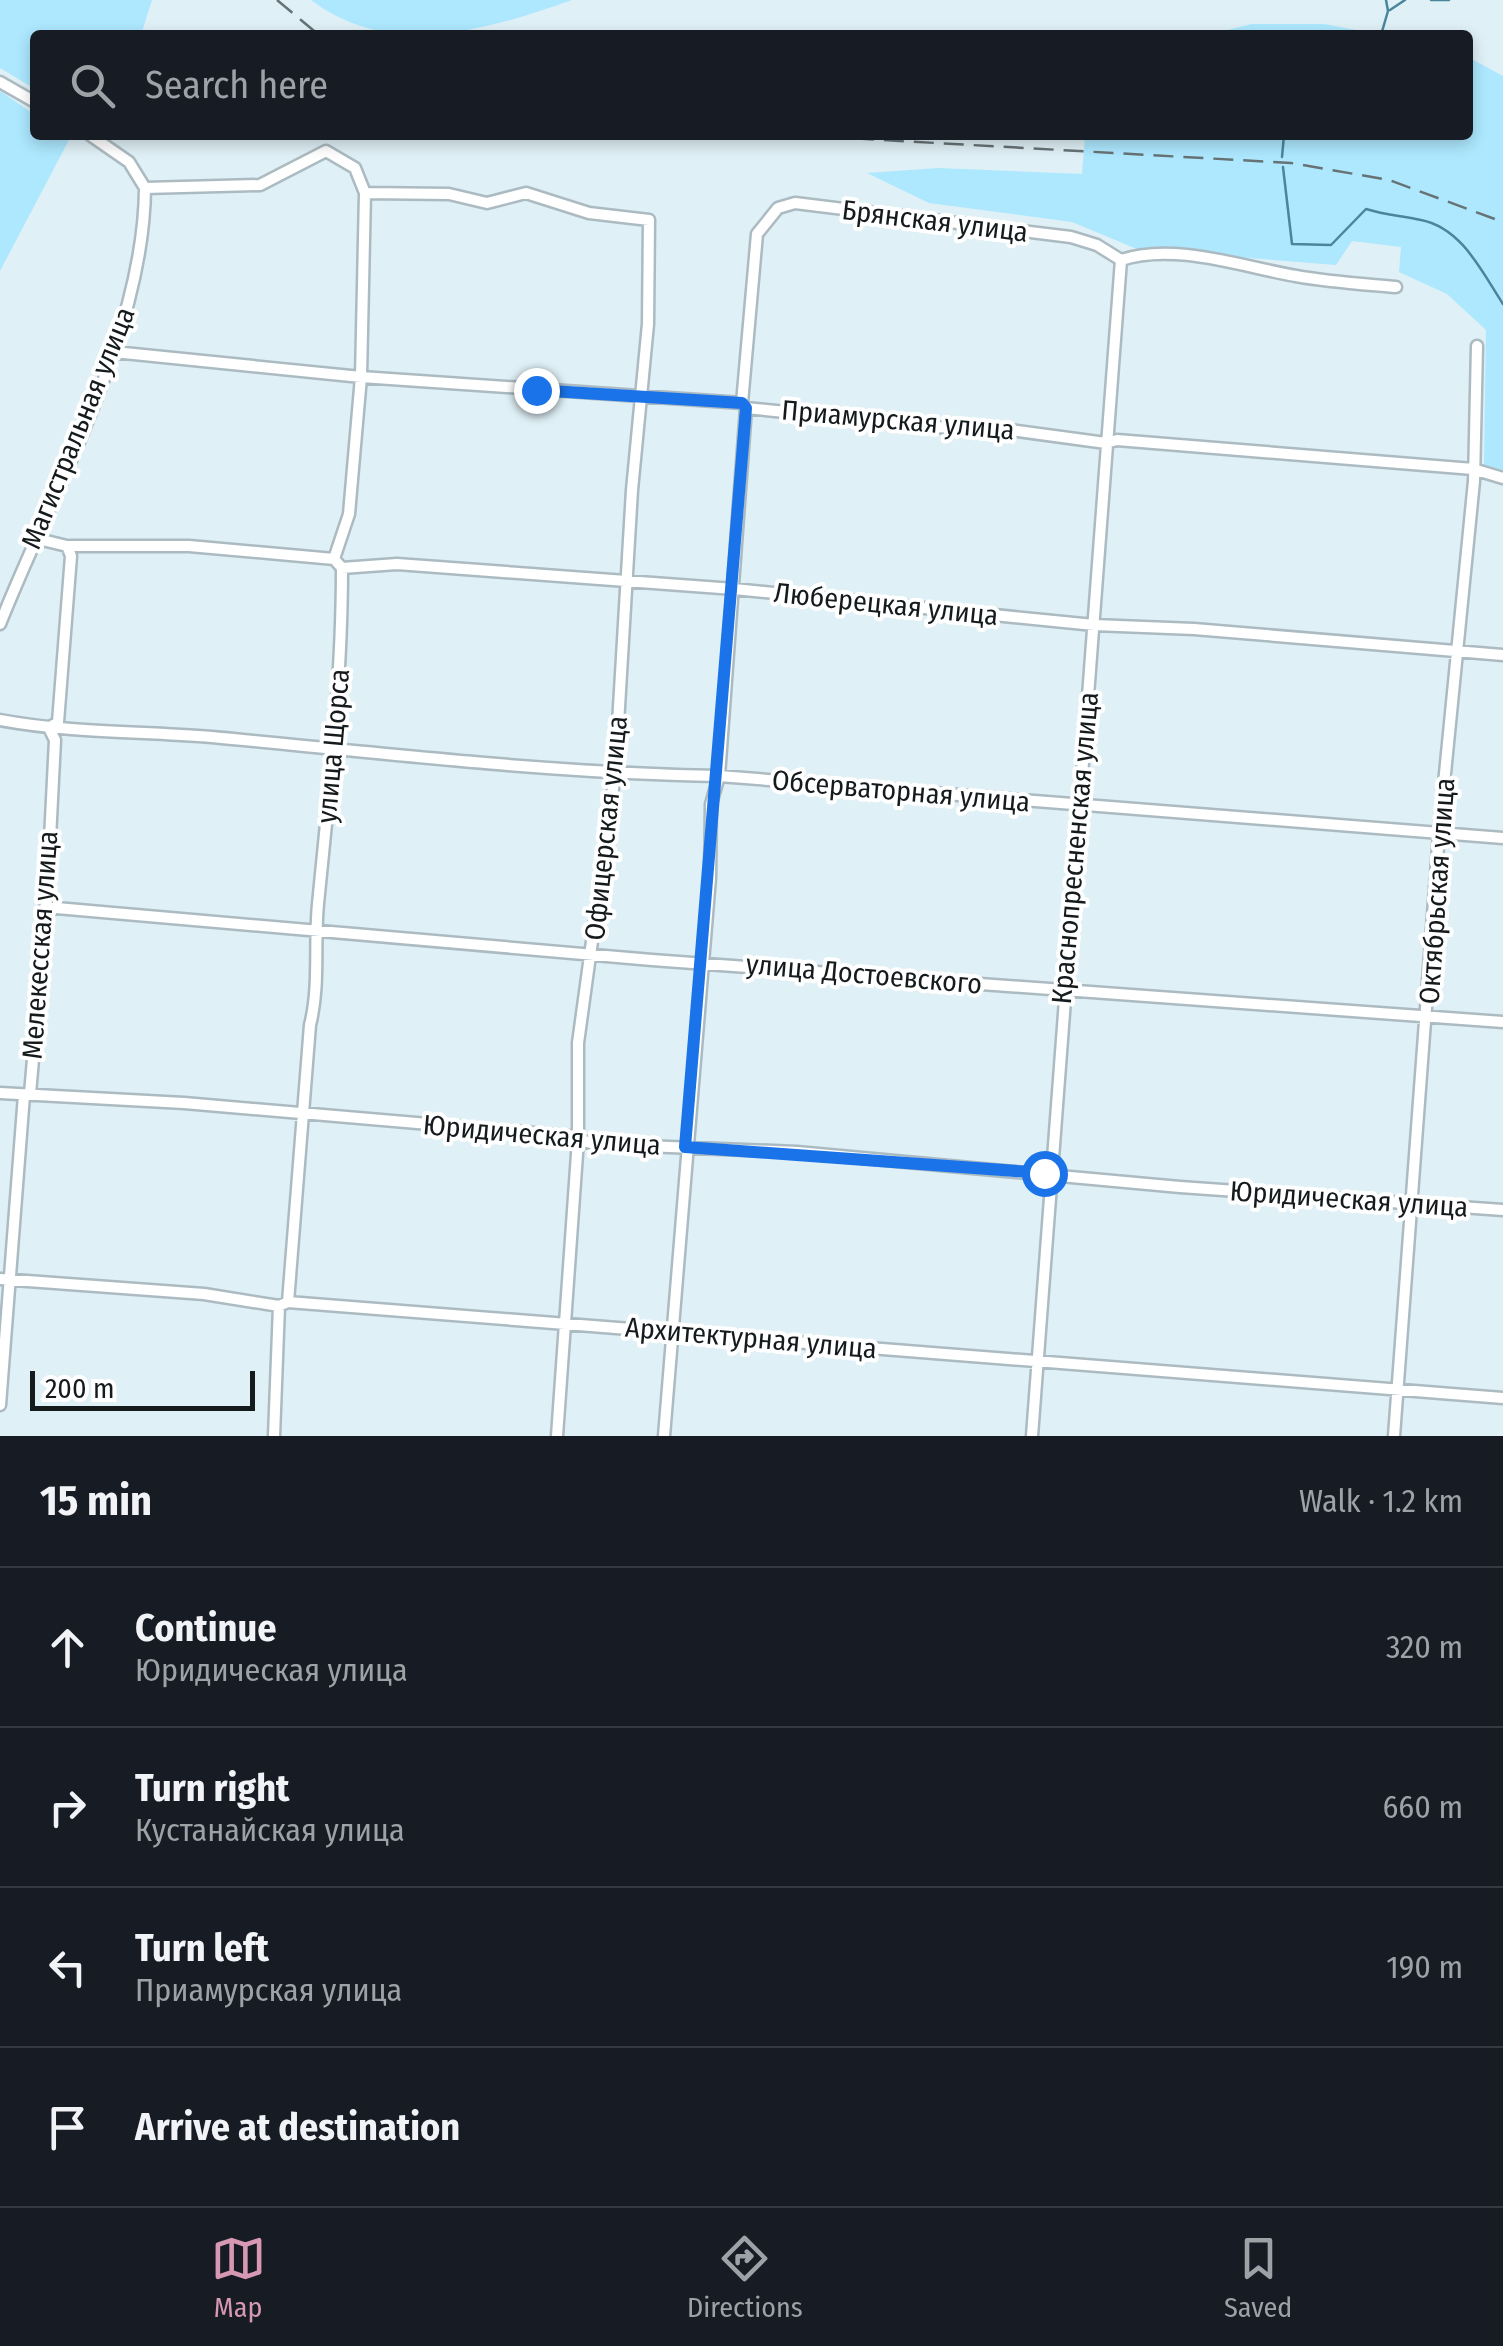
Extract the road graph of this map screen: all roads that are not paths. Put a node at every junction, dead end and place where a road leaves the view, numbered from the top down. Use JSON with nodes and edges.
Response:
{"nodes":[{"id":1,"x":0,"y":82,"type":"edge"},
{"id":2,"x":30,"y":99,"type":"edge"},
{"id":3,"x":97,"y":140,"type":"edge"},
{"id":4,"x":145,"y":188,"type":"junction"},
{"id":5,"x":365,"y":194,"type":"junction"},
{"id":6,"x":1121,"y":260,"type":"junction"},
{"id":7,"x":1396,"y":288,"type":"dead end"},
{"id":8,"x":1477,"y":346,"type":"dead end"},
{"id":9,"x":114,"y":352,"type":"junction"},
{"id":10,"x":361,"y":377,"type":"junction"},
{"id":11,"x":640,"y":397,"type":"junction"},
{"id":12,"x":744,"y":405,"type":"junction"},
{"id":13,"x":1106,"y":443,"type":"junction"},
{"id":14,"x":1473,"y":469,"type":"junction"},
{"id":15,"x":1503,"y":478,"type":"edge"},
{"id":16,"x":34,"y":538,"type":"junction"},
{"id":17,"x":66,"y":546,"type":"junction"},
{"id":18,"x":338,"y":564,"type":"junction"},
{"id":19,"x":628,"y":584,"type":"junction"},
{"id":20,"x":734,"y":589,"type":"junction"},
{"id":21,"x":0,"y":624,"type":"edge"},
{"id":22,"x":1094,"y":625,"type":"junction"},
{"id":23,"x":1458,"y":652,"type":"junction"},
{"id":24,"x":1503,"y":655,"type":"edge"},
{"id":25,"x":0,"y":720,"type":"edge"},
{"id":26,"x":50,"y":728,"type":"junction"},
{"id":27,"x":333,"y":749,"type":"junction"},
{"id":28,"x":615,"y":774,"type":"junction"},
{"id":29,"x":719,"y":776,"type":"junction"},
{"id":30,"x":1079,"y":807,"type":"junction"},
{"id":31,"x":1438,"y":834,"type":"junction"},
{"id":32,"x":1503,"y":838,"type":"edge"},
{"id":33,"x":46,"y":907,"type":"junction"},
{"id":34,"x":316,"y":929,"type":"junction"},
{"id":35,"x":592,"y":953,"type":"junction"},
{"id":36,"x":700,"y":962,"type":"junction"},
{"id":37,"x":1062,"y":992,"type":"junction"},
{"id":38,"x":1428,"y":1018,"type":"junction"},
{"id":39,"x":1503,"y":1022,"type":"edge"},
{"id":40,"x":0,"y":1094,"type":"edge"},
{"id":41,"x":27,"y":1095,"type":"junction"},
{"id":42,"x":302,"y":1113,"type":"junction"},
{"id":43,"x":578,"y":1140,"type":"junction"},
{"id":44,"x":685,"y":1147,"type":"junction"},
{"id":45,"x":1051,"y":1176,"type":"junction"},
{"id":46,"x":1412,"y":1205,"type":"junction"},
{"id":47,"x":1503,"y":1210,"type":"edge"},
{"id":48,"x":5,"y":1279,"type":"edge"},
{"id":49,"x":284,"y":1304,"type":"junction"},
{"id":50,"x":564,"y":1326,"type":"junction"},
{"id":51,"x":672,"y":1332,"type":"junction"},
{"id":52,"x":1034,"y":1361,"type":"junction"},
{"id":53,"x":1399,"y":1389,"type":"junction"},
{"id":54,"x":1503,"y":1398,"type":"edge"},
{"id":55,"x":0,"y":1405,"type":"edge"},
{"id":56,"x":274,"y":1436,"type":"edge"},
{"id":57,"x":557,"y":1436,"type":"edge"},
{"id":58,"x":664,"y":1436,"type":"edge"},
{"id":59,"x":1032,"y":1436,"type":"edge"},
{"id":60,"x":1394,"y":1436,"type":"edge"}],
"edges":[{"from":1,"to":2,"type":"street"},
{"from":3,"to":4,"type":"street"},
{"from":4,"to":5,"type":"street"},
{"from":4,"to":9,"type":"street","name":"Магистральная улица"},
{"from":5,"to":10,"type":"street","name":"улица Щорса"},
{"from":5,"to":11,"type":"street","name":"Офицерская улица"},
{"from":6,"to":7,"type":"street"},
{"from":6,"to":12,"type":"street","name":"Брянская улица"},
{"from":6,"to":13,"type":"street","name":"Краснопресненская улица"},
{"from":8,"to":14,"type":"street","name":"Октябрьская улица"},
{"from":9,"to":10,"type":"street","name":"Приамурская улица"},
{"from":9,"to":16,"type":"street","name":"Магистральная улица"},
{"from":10,"to":11,"type":"street","name":"Приамурская улица"},
{"from":10,"to":18,"type":"street","name":"улица Щорса"},
{"from":11,"to":12,"type":"street","name":"Приамурская улица"},
{"from":11,"to":19,"type":"street","name":"Офицерская улица"},
{"from":12,"to":13,"type":"street","name":"Приамурская улица"},
{"from":12,"to":20,"type":"street"},
{"from":13,"to":14,"type":"street","name":"Приамурская улица"},
{"from":13,"to":22,"type":"street","name":"Краснопресненская улица"},
{"from":14,"to":15,"type":"street","name":"Приамурская улица"},
{"from":14,"to":23,"type":"street","name":"Октябрьская улица"},
{"from":16,"to":17,"type":"street","name":"Люберецкая улица"},
{"from":16,"to":21,"type":"street","name":"Магистральная улица"},
{"from":17,"to":18,"type":"street","name":"Люберецкая улица"},
{"from":17,"to":26,"type":"street","name":"Мелекесская улица"},
{"from":18,"to":19,"type":"street","name":"Люберецкая улица"},
{"from":18,"to":27,"type":"street","name":"улица Щорса"},
{"from":19,"to":20,"type":"street","name":"Люберецкая улица"},
{"from":19,"to":28,"type":"street","name":"Офицерская улица"},
{"from":20,"to":22,"type":"street","name":"Люберецкая улица"},
{"from":20,"to":29,"type":"street"},
{"from":22,"to":23,"type":"street","name":"Люберецкая улица"},
{"from":22,"to":30,"type":"street","name":"Краснопресненская улица"},
{"from":23,"to":24,"type":"street","name":"Люберецкая улица"},
{"from":23,"to":31,"type":"street","name":"Октябрьская улица"},
{"from":25,"to":26,"type":"street","name":"Обсерваторная улица"},
{"from":26,"to":27,"type":"street","name":"Обсерваторная улица"},
{"from":26,"to":33,"type":"street","name":"Мелекесская улица"},
{"from":27,"to":28,"type":"street","name":"Обсерваторная улица"},
{"from":27,"to":34,"type":"street","name":"улица Щорса"},
{"from":28,"to":29,"type":"street","name":"Обсерваторная улица"},
{"from":28,"to":35,"type":"street","name":"Офицерская улица"},
{"from":29,"to":30,"type":"street","name":"Обсерваторная улица"},
{"from":29,"to":36,"type":"street"},
{"from":30,"to":31,"type":"street","name":"Обсерваторная улица"},
{"from":30,"to":37,"type":"street","name":"Краснопресненская улица"},
{"from":31,"to":32,"type":"street","name":"Обсерваторная улица"},
{"from":31,"to":38,"type":"street","name":"Октябрьская улица"},
{"from":33,"to":34,"type":"street","name":"улица Достоевского"},
{"from":33,"to":41,"type":"street","name":"Мелекесская улица"},
{"from":34,"to":35,"type":"street","name":"улица Достоевского"},
{"from":34,"to":42,"type":"street","name":"улица Щорса"},
{"from":35,"to":36,"type":"street","name":"улица Достоевского"},
{"from":35,"to":43,"type":"street","name":"Офицерская улица"},
{"from":36,"to":37,"type":"street","name":"улица Достоевского"},
{"from":36,"to":44,"type":"street"},
{"from":37,"to":38,"type":"street","name":"улица Достоевского"},
{"from":37,"to":45,"type":"street","name":"Краснопресненская улица"},
{"from":38,"to":39,"type":"street","name":"улица Достоевского"},
{"from":38,"to":46,"type":"street","name":"Октябрьская улица"},
{"from":40,"to":41,"type":"street","name":"Юридическая улица"},
{"from":41,"to":42,"type":"street","name":"Юридическая улица"},
{"from":41,"to":48,"type":"street","name":"Мелекесская улица"},
{"from":42,"to":43,"type":"street","name":"Юридическая улица"},
{"from":42,"to":49,"type":"street","name":"улица Щорса"},
{"from":43,"to":44,"type":"street","name":"Юридическая улица"},
{"from":43,"to":50,"type":"street","name":"Офицерская улица"},
{"from":44,"to":45,"type":"street","name":"Юридическая улица"},
{"from":44,"to":51,"type":"street"},
{"from":45,"to":46,"type":"street","name":"Юридическая улица"},
{"from":45,"to":52,"type":"street","name":"Краснопресненская улица"},
{"from":46,"to":47,"type":"street","name":"Юридическая улица"},
{"from":46,"to":53,"type":"street","name":"Октябрьская улица"},
{"from":48,"to":49,"type":"street","name":"Архитектурная улица"},
{"from":48,"to":55,"type":"street","name":"Мелекесская улица"},
{"from":49,"to":50,"type":"street","name":"Архитектурная улица"},
{"from":49,"to":56,"type":"street","name":"улица Щорса"},
{"from":50,"to":51,"type":"street","name":"Архитектурная улица"},
{"from":50,"to":57,"type":"street","name":"Офицерская улица"},
{"from":51,"to":52,"type":"street","name":"Архитектурная улица"},
{"from":51,"to":58,"type":"street"},
{"from":52,"to":53,"type":"street","name":"Архитектурная улица"},
{"from":52,"to":59,"type":"street","name":"Краснопресненская улица"},
{"from":53,"to":54,"type":"street","name":"Архитектурная улица"},
{"from":53,"to":60,"type":"street","name":"Октябрьская улица"}]}
